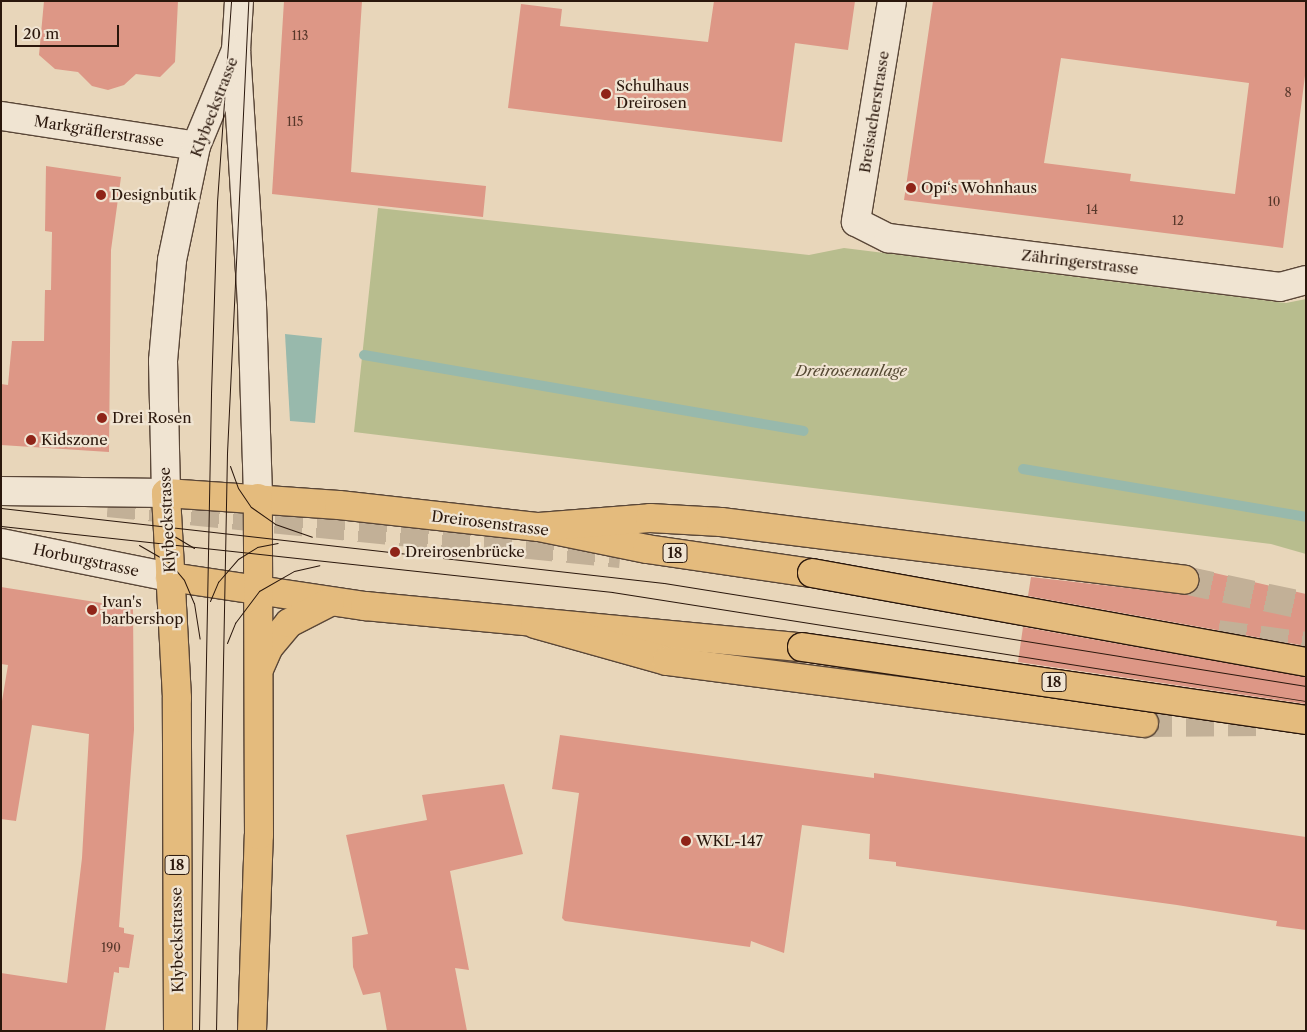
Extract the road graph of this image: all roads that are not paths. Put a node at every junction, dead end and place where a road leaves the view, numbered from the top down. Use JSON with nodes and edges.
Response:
{"nodes":[{"id":1,"x":239,"y":1,"type":"edge"},
{"id":2,"x":892,"y":1,"type":"edge"},
{"id":3,"x":236,"y":50,"type":"junction"},
{"id":4,"x":1,"y":116,"type":"edge"},
{"id":5,"x":196,"y":146,"type":"junction"},
{"id":6,"x":856,"y":222,"type":"joint"},
{"id":7,"x":1306,"y":280,"type":"edge"},
{"id":8,"x":1,"y":491,"type":"edge"},
{"id":9,"x":166,"y":493,"type":"junction"},
{"id":10,"x":258,"y":498,"type":"junction"},
{"id":11,"x":539,"y":527,"type":"junction"},
{"id":12,"x":1,"y":544,"type":"edge"},
{"id":13,"x":170,"y":577,"type":"junction"},
{"id":14,"x":1184,"y":580,"type":"tunnel mouth"},
{"id":15,"x":259,"y":591,"type":"junction"},
{"id":16,"x":330,"y":602,"type":"junction"},
{"id":17,"x":535,"y":624,"type":"junction"},
{"id":18,"x":1306,"y":662,"type":"edge"},
{"id":19,"x":260,"y":667,"type":"junction"},
{"id":20,"x":1306,"y":720,"type":"edge"},
{"id":21,"x":1144,"y":723,"type":"tunnel mouth"},
{"id":22,"x":178,"y":1031,"type":"edge"},
{"id":23,"x":252,"y":1031,"type":"edge"}],
"edges":[{"from":1,"to":3,"type":"street","name":"Klybeckstrasse"},
{"from":2,"to":6,"type":"street","name":"Breisacherstrasse"},
{"from":3,"to":5,"type":"street","name":"Klybeckstrasse"},
{"from":3,"to":10,"type":"street","name":"Klybeckstrasse"},
{"from":4,"to":5,"type":"street","name":"Markgräflerstrasse"},
{"from":5,"to":9,"type":"street","name":"Klybeckstrasse"},
{"from":6,"to":7,"type":"street","name":"Zähringerstrasse"},
{"from":8,"to":9,"type":"street"},
{"from":9,"to":10,"type":"main road","name":"Dreirosenstrasse","number":"18"},
{"from":9,"to":13,"type":"main road","name":"Klybeckstrasse","number":"18"},
{"from":10,"to":11,"type":"main road","name":"Dreirosenstrasse","number":"18"},
{"from":10,"to":15,"type":"main road","name":"Klybeckstrasse"},
{"from":11,"to":14,"type":"main road"},
{"from":11,"to":18,"type":"main road","name":"Dreirosenstrasse","number":"18","bridge":true},
{"from":12,"to":13,"type":"street","name":"Horburgstrasse"},
{"from":13,"to":15,"type":"main road","number":"18"},
{"from":13,"to":22,"type":"main road","name":"Klybeckstrasse","number":"18"},
{"from":15,"to":16,"type":"main road","number":"18"},
{"from":15,"to":19,"type":"main road","name":"Klybeckstrasse"},
{"from":16,"to":17,"type":"main road","number":"18"},
{"from":16,"to":19,"type":"main road"},
{"from":17,"to":20,"type":"main road","number":"18","bridge":true},
{"from":17,"to":21,"type":"main road"},
{"from":19,"to":23,"type":"main road","name":"Klybeckstrasse"}]}
